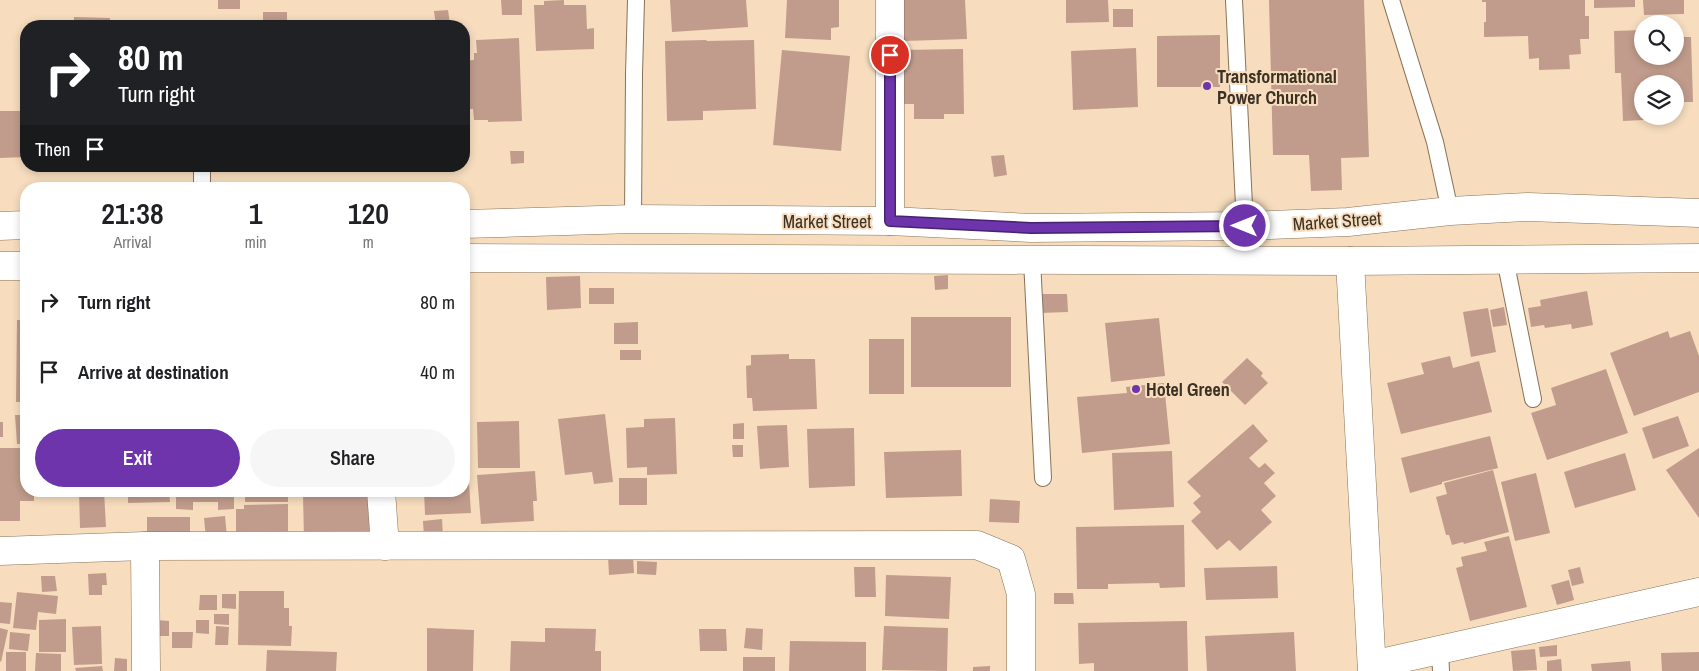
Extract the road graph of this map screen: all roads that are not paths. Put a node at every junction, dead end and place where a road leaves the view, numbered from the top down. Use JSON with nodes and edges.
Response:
{"nodes":[{"id":1,"x":636,"y":0,"type":"edge"},
{"id":2,"x":890,"y":0,"type":"edge"},
{"id":3,"x":1234,"y":0,"type":"edge"},
{"id":4,"x":1390,"y":0,"type":"edge"},
{"id":5,"x":1450,"y":211,"type":"junction"},
{"id":6,"x":1699,"y":212,"type":"edge"},
{"id":7,"x":633,"y":219,"type":"junction"},
{"id":8,"x":890,"y":221,"type":"junction"},
{"id":9,"x":470,"y":224,"type":"edge"},
{"id":10,"x":20,"y":225,"type":"edge"},
{"id":11,"x":0,"y":226,"type":"edge"},
{"id":12,"x":1245,"y":226,"type":"junction"},
{"id":13,"x":470,"y":258,"type":"edge"},
{"id":14,"x":1699,"y":258,"type":"edge"},
{"id":15,"x":1032,"y":260,"type":"junction"},
{"id":16,"x":1504,"y":260,"type":"junction"},
{"id":17,"x":1350,"y":261,"type":"junction"},
{"id":18,"x":0,"y":266,"type":"edge"},
{"id":19,"x":20,"y":266,"type":"edge"},
{"id":20,"x":1533,"y":399,"type":"dead end"},
{"id":21,"x":1043,"y":478,"type":"dead end"},
{"id":22,"x":381,"y":497,"type":"edge"},
{"id":23,"x":146,"y":546,"type":"junction"},
{"id":24,"x":385,"y":546,"type":"junction"},
{"id":25,"x":0,"y":551,"type":"edge"},
{"id":26,"x":1699,"y":592,"type":"edge"},
{"id":27,"x":1440,"y":660,"type":"edge"},
{"id":28,"x":1372,"y":668,"type":"edge"},
{"id":29,"x":146,"y":671,"type":"edge"},
{"id":30,"x":1021,"y":671,"type":"edge"}],
"edges":[{"from":1,"to":7,"type":"lane"},
{"from":2,"to":8,"type":"street"},
{"from":3,"to":12,"type":"lane"},
{"from":4,"to":5,"type":"lane"},
{"from":5,"to":6,"type":"street","name":"Market Street"},
{"from":5,"to":12,"type":"street","name":"Market Street"},
{"from":7,"to":8,"type":"street","name":"Market Street"},
{"from":7,"to":9,"type":"street","name":"Market Street"},
{"from":8,"to":12,"type":"street","name":"Market Street"},
{"from":10,"to":11,"type":"street"},
{"from":13,"to":15,"type":"street","name":"Market Street"},
{"from":14,"to":16,"type":"street","name":"Market Street"},
{"from":15,"to":17,"type":"street","name":"Market Street"},
{"from":15,"to":21,"type":"lane"},
{"from":16,"to":17,"type":"street","name":"Market Street"},
{"from":16,"to":20,"type":"lane"},
{"from":17,"to":28,"type":"street"},
{"from":18,"to":19,"type":"street"},
{"from":22,"to":24,"type":"street"},
{"from":23,"to":24,"type":"street"},
{"from":23,"to":25,"type":"street"},
{"from":23,"to":29,"type":"street"},
{"from":24,"to":30,"type":"street"},
{"from":26,"to":27,"type":"street"},
{"from":27,"to":28,"type":"street"}]}
